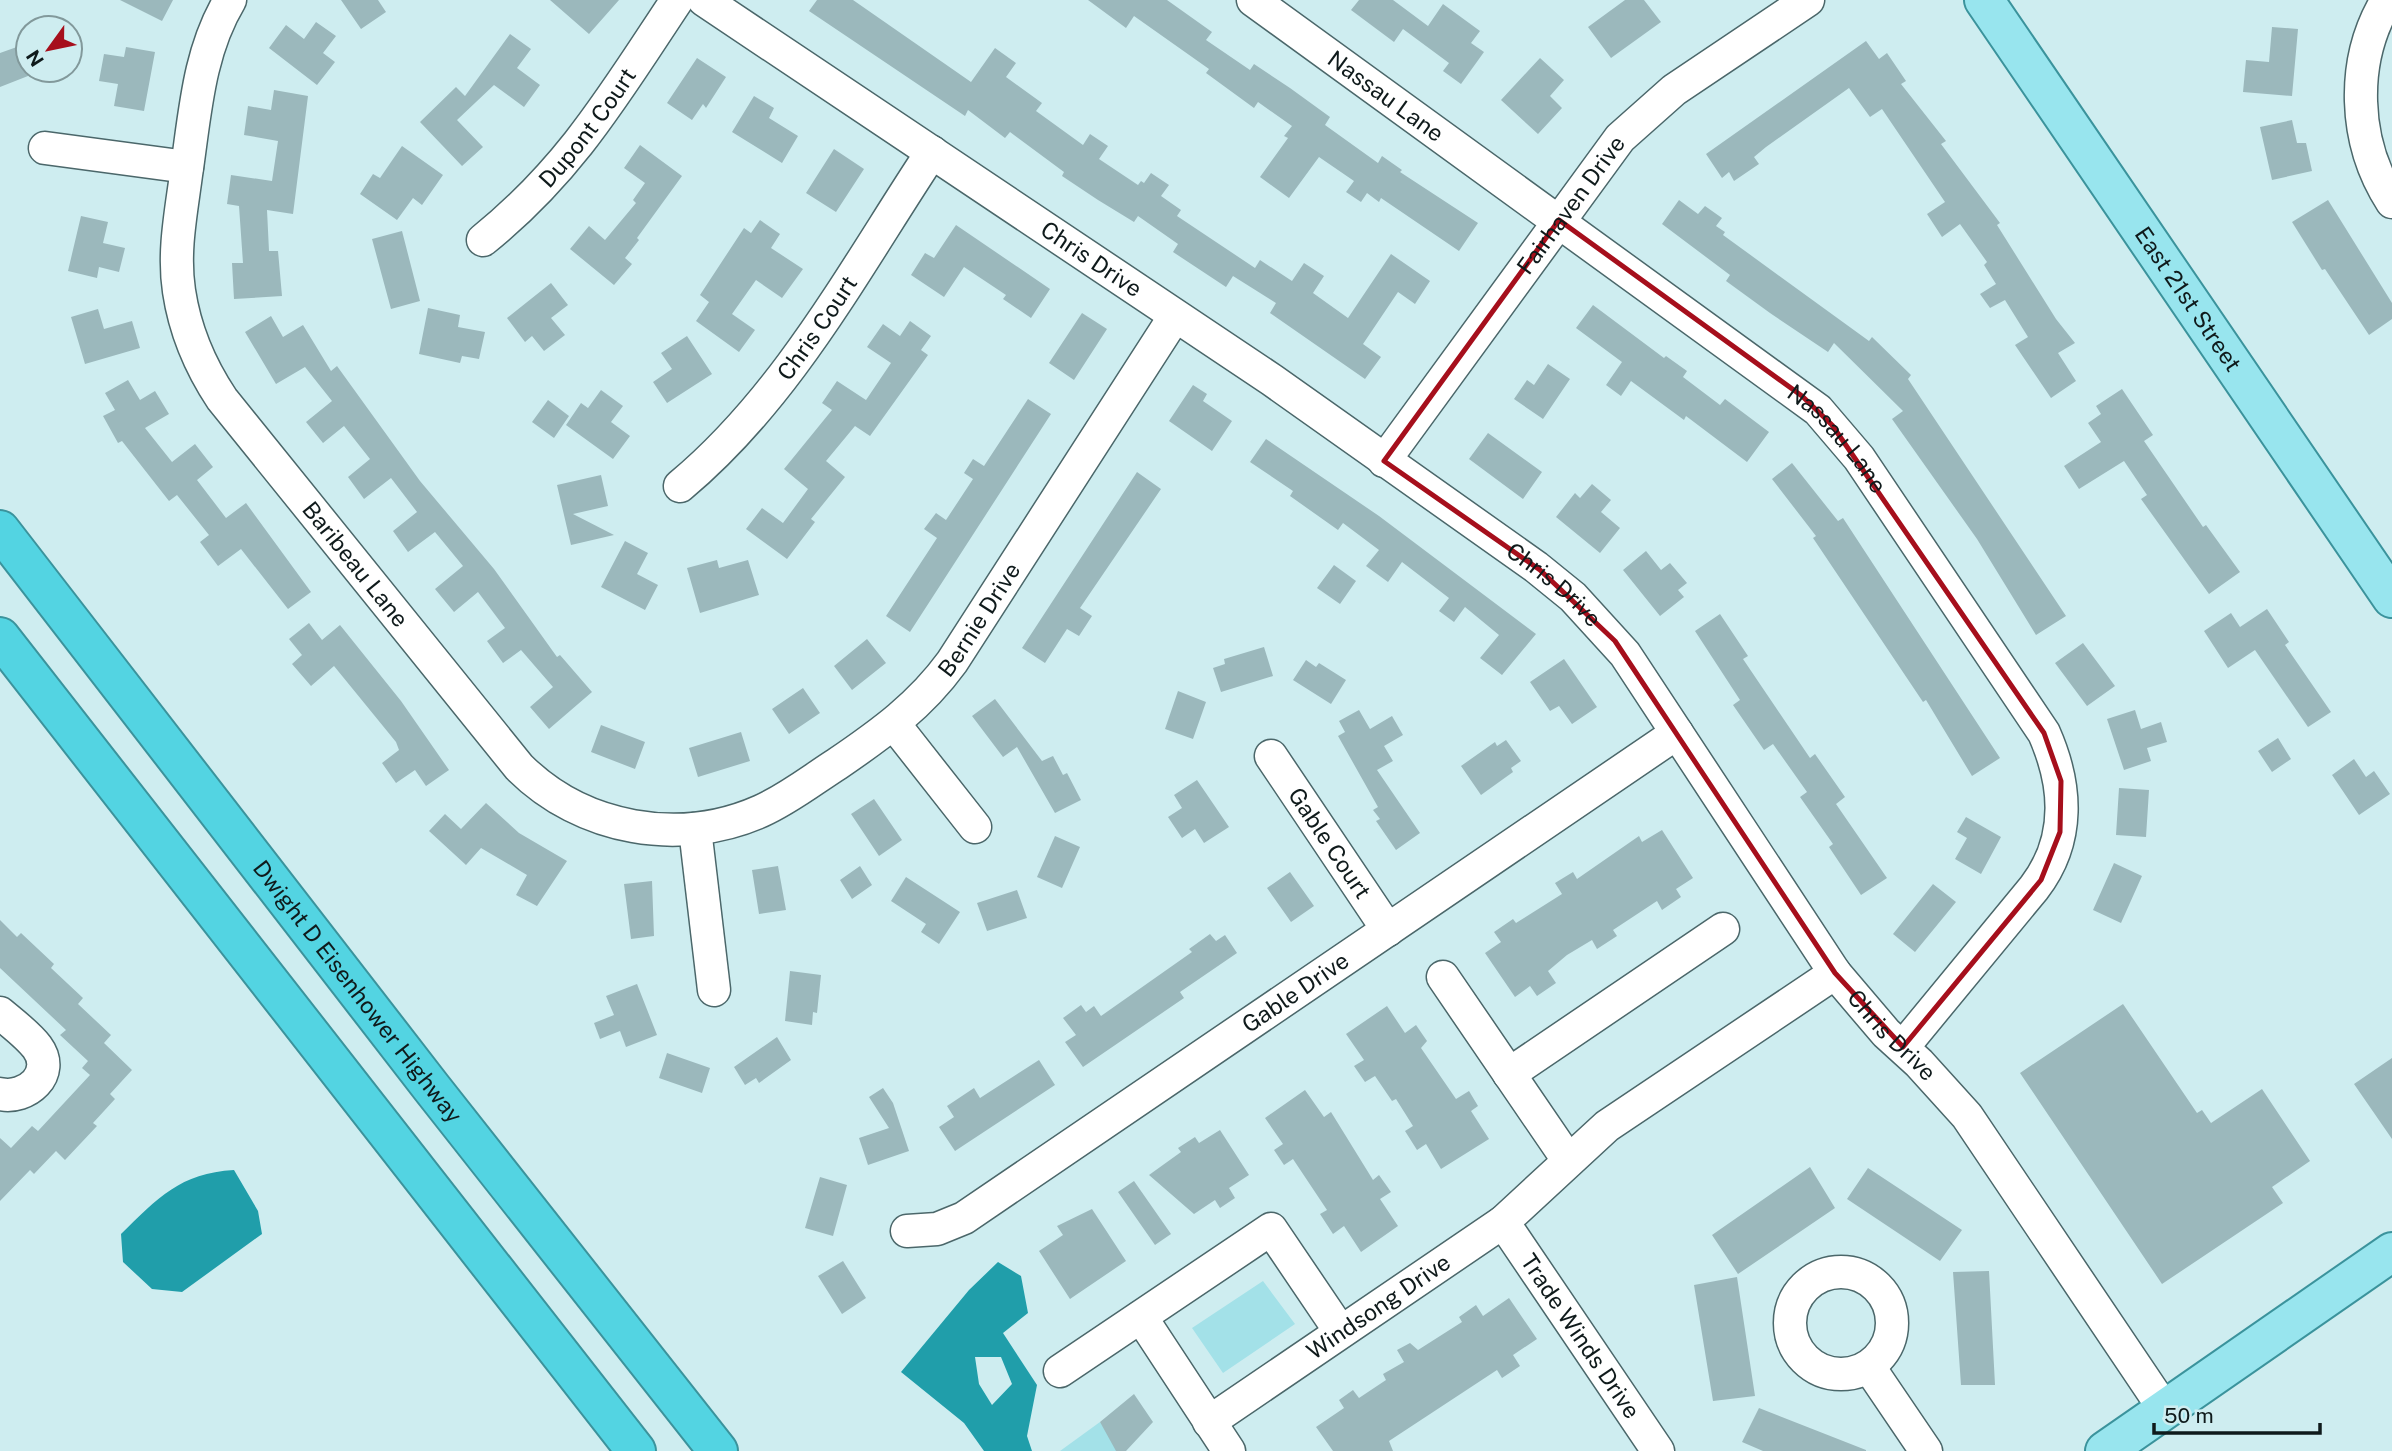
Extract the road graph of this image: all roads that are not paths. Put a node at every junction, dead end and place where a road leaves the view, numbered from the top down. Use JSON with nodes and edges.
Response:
{"nodes":[{"id":1,"x":230,"y":0,"type":"edge"},
{"id":2,"x":677,"y":0,"type":"edge"},
{"id":3,"x":704,"y":0,"type":"edge"},
{"id":4,"x":1253,"y":0,"type":"edge"},
{"id":5,"x":1808,"y":0,"type":"edge"},
{"id":6,"x":1984,"y":0,"type":"edge"},
{"id":7,"x":2387,"y":0,"type":"edge"},
{"id":8,"x":45,"y":148,"type":"dead end"},
{"id":9,"x":932,"y":152,"type":"junction"},
{"id":10,"x":187,"y":167,"type":"junction"},
{"id":11,"x":2392,"y":202,"type":"edge"},
{"id":12,"x":1559,"y":220,"type":"junction"},
{"id":13,"x":483,"y":240,"type":"dead end"},
{"id":14,"x":1175,"y":316,"type":"junction"},
{"id":15,"x":1384,"y":461,"type":"junction"},
{"id":16,"x":680,"y":486,"type":"dead end"},
{"id":17,"x":0,"y":530,"type":"edge"},
{"id":18,"x":2392,"y":598,"type":"edge"},
{"id":19,"x":0,"y":637,"type":"edge"},
{"id":20,"x":894,"y":724,"type":"junction"},
{"id":21,"x":1677,"y":733,"type":"junction"},
{"id":22,"x":1271,"y":757,"type":"dead end"},
{"id":23,"x":975,"y":827,"type":"dead end"},
{"id":24,"x":695,"y":829,"type":"junction"},
{"id":25,"x":1723,"y":929,"type":"dead end"},
{"id":26,"x":1388,"y":930,"type":"junction"},
{"id":27,"x":1835,"y":972,"type":"junction"},
{"id":28,"x":1443,"y":976,"type":"dead end"},
{"id":29,"x":715,"y":990,"type":"dead end"},
{"id":30,"x":0,"y":1013,"type":"edge"},
{"id":31,"x":1903,"y":1047,"type":"junction"},
{"id":32,"x":1509,"y":1074,"type":"junction"},
{"id":33,"x":0,"y":1094,"type":"edge"},
{"id":34,"x":1568,"y":1160,"type":"junction"},
{"id":35,"x":1503,"y":1222,"type":"junction"},
{"id":36,"x":907,"y":1231,"type":"dead end"},
{"id":37,"x":2392,"y":1252,"type":"edge"},
{"id":38,"x":1141,"y":1317,"type":"junction"},
{"id":39,"x":1340,"y":1331,"type":"junction"},
{"id":40,"x":1869,"y":1367,"type":"dead end"},
{"id":41,"x":1060,"y":1371,"type":"dead end"},
{"id":42,"x":2165,"y":1410,"type":"junction"},
{"id":43,"x":1209,"y":1422,"type":"junction"},
{"id":44,"x":636,"y":1451,"type":"edge"},
{"id":45,"x":718,"y":1451,"type":"edge"},
{"id":46,"x":1229,"y":1451,"type":"edge"},
{"id":47,"x":1658,"y":1451,"type":"edge"},
{"id":48,"x":1926,"y":1451,"type":"edge"},
{"id":49,"x":2105,"y":1451,"type":"edge"}],
"edges":[{"from":1,"to":10,"type":"street","name":"Baribeau Lane"},
{"from":2,"to":13,"type":"street","name":"Dupont Court"},
{"from":3,"to":9,"type":"street","name":"Chris Drive"},
{"from":4,"to":12,"type":"street","name":"Nassau Lane"},
{"from":5,"to":12,"type":"street","name":"Fairhaven Drive"},
{"from":6,"to":18,"type":"main road","name":"East 21st Street"},
{"from":7,"to":11,"type":"street"},
{"from":8,"to":10,"type":"street"},
{"from":9,"to":14,"type":"street","name":"Chris Drive"},
{"from":9,"to":16,"type":"street","name":"Chris Court"},
{"from":10,"to":24,"type":"street","name":"Baribeau Lane"},
{"from":12,"to":15,"type":"street","name":"Fairhaven Drive"},
{"from":12,"to":31,"type":"street","name":"Nassau Lane"},
{"from":14,"to":15,"type":"street","name":"Chris Drive"},
{"from":14,"to":20,"type":"street","name":"Bernie Drive"},
{"from":15,"to":21,"type":"street","name":"Chris Drive"},
{"from":17,"to":45,"type":"highway","name":"Dwight D Eisenhower Highway"},
{"from":19,"to":44,"type":"highway"},
{"from":20,"to":23,"type":"street"},
{"from":20,"to":24,"type":"street","name":"Bernie Drive"},
{"from":21,"to":26,"type":"street","name":"Gable Drive"},
{"from":21,"to":27,"type":"street","name":"Chris Drive"},
{"from":22,"to":26,"type":"street","name":"Gable Court"},
{"from":24,"to":29,"type":"street"},
{"from":25,"to":32,"type":"street"},
{"from":26,"to":36,"type":"street","name":"Gable Drive"},
{"from":27,"to":31,"type":"street","name":"Chris Drive"},
{"from":27,"to":34,"type":"street","name":"Windsong Drive"},
{"from":28,"to":32,"type":"street"},
{"from":30,"to":33,"type":"street"},
{"from":31,"to":42,"type":"street","name":"Chris Drive"},
{"from":32,"to":34,"type":"street"},
{"from":34,"to":35,"type":"street","name":"Windsong Drive"},
{"from":35,"to":39,"type":"street","name":"Windsong Drive"},
{"from":35,"to":47,"type":"street","name":"Trade Winds Drive"},
{"from":37,"to":42,"type":"main road"},
{"from":38,"to":39,"type":"street"},
{"from":38,"to":41,"type":"street"},
{"from":38,"to":43,"type":"street"},
{"from":39,"to":43,"type":"street","name":"Windsong Drive"},
{"from":40,"to":48,"type":"street"},
{"from":42,"to":49,"type":"main road"},
{"from":43,"to":46,"type":"street"}]}
